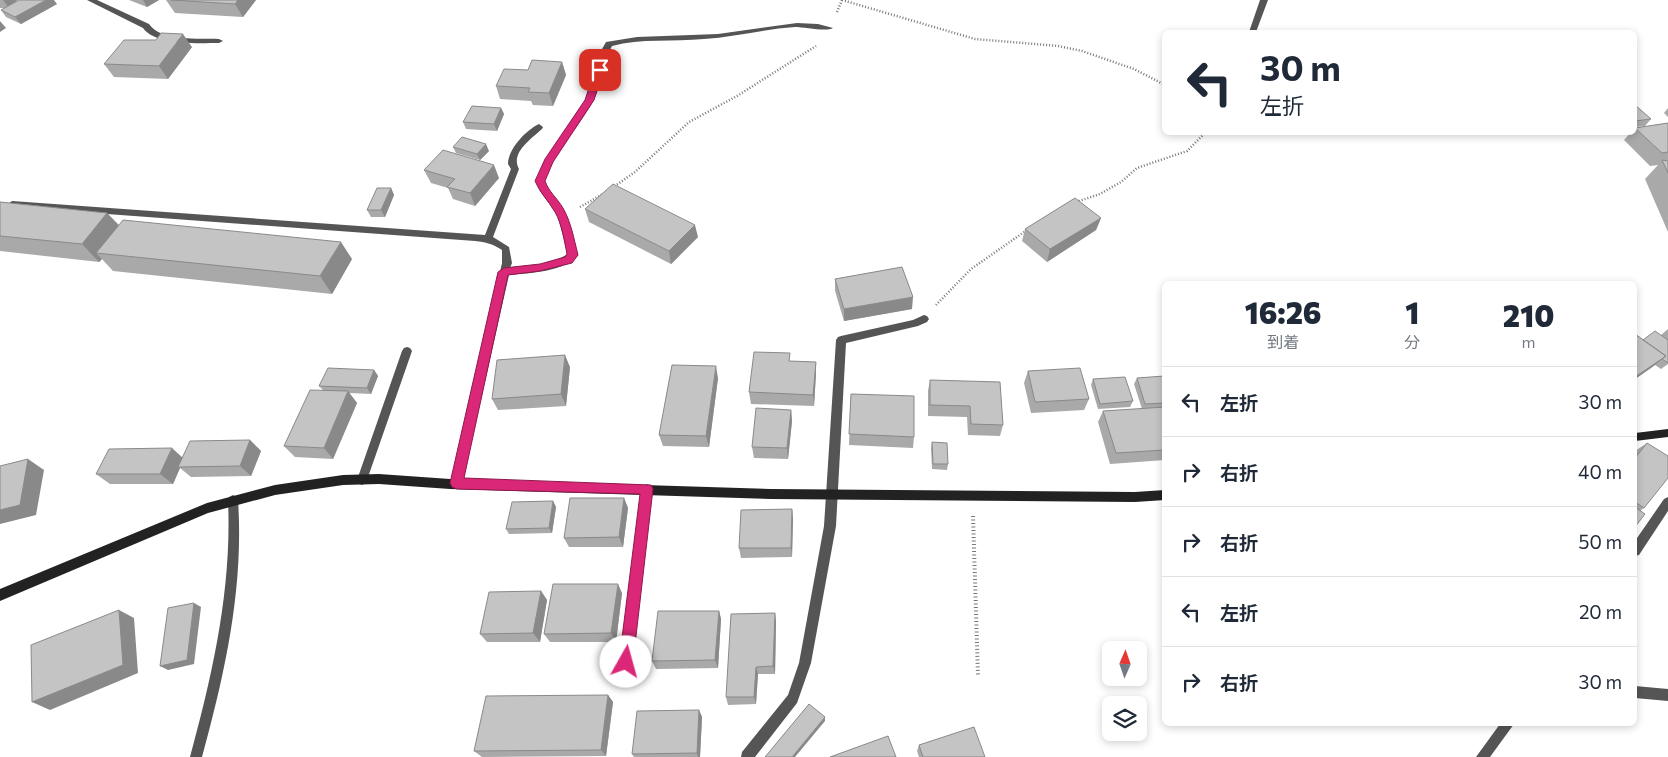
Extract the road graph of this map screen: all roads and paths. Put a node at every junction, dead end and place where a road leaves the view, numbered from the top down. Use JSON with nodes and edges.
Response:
{"nodes":[{"id":1,"x":90,"y":0,"type":"edge"},
{"id":2,"x":842,"y":0,"type":"edge"},
{"id":3,"x":1264,"y":0,"type":"edge"},
{"id":4,"x":829,"y":28,"type":"junction"},
{"id":5,"x":1253,"y":30,"type":"edge"},
{"id":6,"x":219,"y":41,"type":"dead end"},
{"id":7,"x":1162,"y":83,"type":"edge"},
{"id":8,"x":540,"y":126,"type":"dead end"},
{"id":9,"x":1203,"y":135,"type":"edge"},
{"id":10,"x":1073,"y":203,"type":"edge"},
{"id":11,"x":9,"y":204,"type":"edge"},
{"id":12,"x":562,"y":216,"type":"junction"},
{"id":13,"x":1032,"y":227,"type":"edge"},
{"id":14,"x":488,"y":238,"type":"junction"},
{"id":15,"x":504,"y":272,"type":"junction"},
{"id":16,"x":924,"y":319,"type":"joint"},
{"id":17,"x":407,"y":351,"type":"dead end"},
{"id":18,"x":1668,"y":433,"type":"edge"},
{"id":19,"x":1637,"y":437,"type":"edge"},
{"id":20,"x":362,"y":480,"type":"junction"},
{"id":21,"x":457,"y":483,"type":"junction"},
{"id":22,"x":647,"y":489,"type":"junction"},
{"id":23,"x":833,"y":494,"type":"junction"},
{"id":24,"x":972,"y":495,"type":"junction"},
{"id":25,"x":1162,"y":495,"type":"edge"},
{"id":26,"x":233,"y":500,"type":"junction"},
{"id":27,"x":1668,"y":502,"type":"edge"},
{"id":28,"x":1637,"y":548,"type":"edge"},
{"id":29,"x":0,"y":595,"type":"edge"},
{"id":30,"x":978,"y":676,"type":"dead end"},
{"id":31,"x":624,"y":681,"type":"dead end"},
{"id":32,"x":1637,"y":692,"type":"edge"},
{"id":33,"x":1668,"y":695,"type":"edge"},
{"id":34,"x":1506,"y":726,"type":"edge"},
{"id":35,"x":196,"y":757,"type":"edge"},
{"id":36,"x":747,"y":757,"type":"edge"},
{"id":37,"x":1482,"y":757,"type":"edge"}],
"edges":[{"from":1,"to":6,"type":"street"},
{"from":2,"to":4,"type":"path"},
{"from":2,"to":7,"type":"path"},
{"from":3,"to":5,"type":"street"},
{"from":4,"to":12,"type":"path"},
{"from":4,"to":12,"type":"street"},
{"from":8,"to":14,"type":"street"},
{"from":9,"to":10,"type":"path"},
{"from":11,"to":14,"type":"street"},
{"from":12,"to":15,"type":"street"},
{"from":13,"to":16,"type":"path"},
{"from":14,"to":15,"type":"street"},
{"from":15,"to":21,"type":"street"},
{"from":16,"to":23,"type":"street"},
{"from":17,"to":20,"type":"street"},
{"from":18,"to":19,"type":"street"},
{"from":20,"to":21,"type":"street"},
{"from":20,"to":26,"type":"street"},
{"from":21,"to":22,"type":"street"},
{"from":22,"to":23,"type":"street"},
{"from":22,"to":31,"type":"street"},
{"from":23,"to":24,"type":"street"},
{"from":23,"to":36,"type":"street"},
{"from":24,"to":25,"type":"street"},
{"from":24,"to":30,"type":"path"},
{"from":26,"to":29,"type":"street"},
{"from":26,"to":35,"type":"street"},
{"from":27,"to":28,"type":"street"},
{"from":32,"to":33,"type":"street"},
{"from":34,"to":37,"type":"street"}]}
